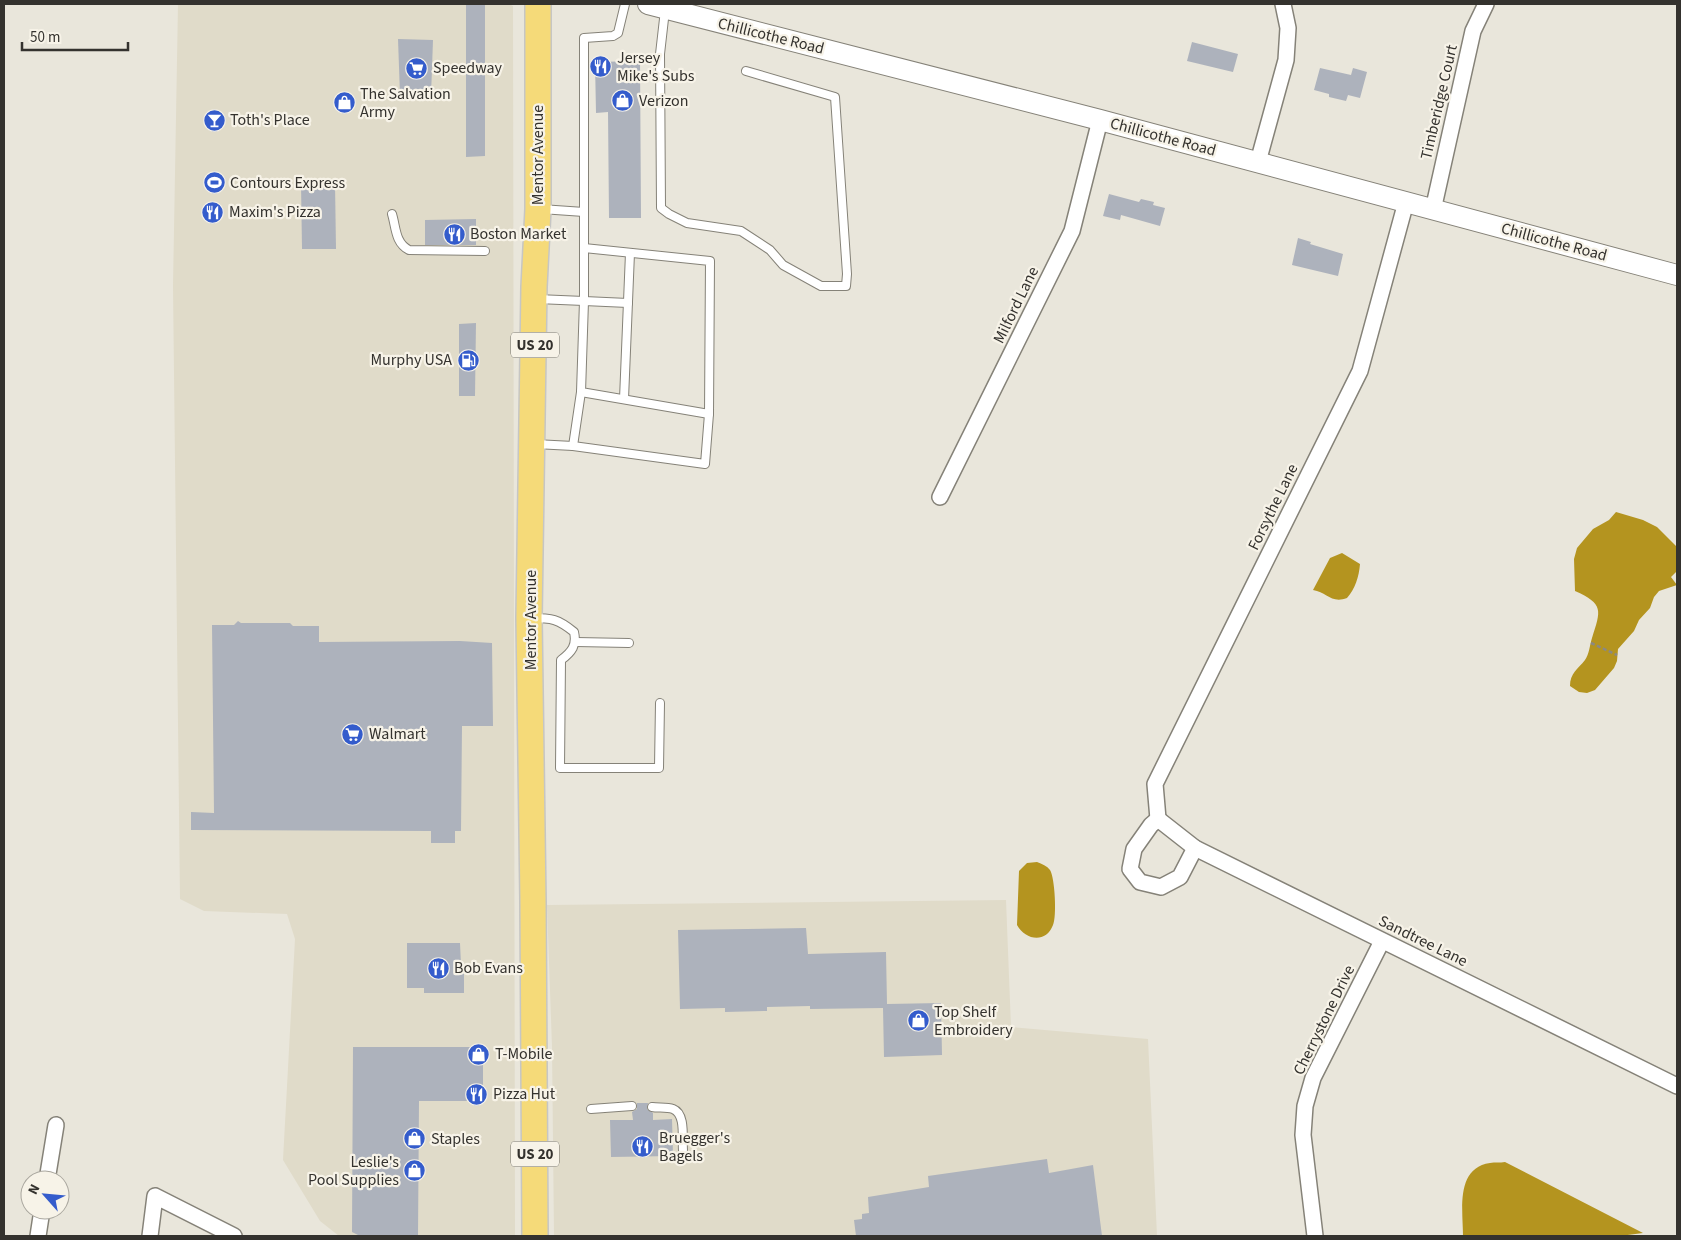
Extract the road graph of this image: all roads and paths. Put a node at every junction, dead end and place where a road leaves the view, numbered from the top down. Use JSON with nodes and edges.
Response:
{"nodes":[{"id":1,"x":538,"y":4,"type":"edge"},
{"id":2,"x":625,"y":4,"type":"edge"},
{"id":3,"x":1284,"y":4,"type":"edge"},
{"id":4,"x":1486,"y":4,"type":"edge"},
{"id":5,"x":657,"y":6,"type":"edge"},
{"id":6,"x":746,"y":71,"type":"dead end"},
{"id":7,"x":1100,"y":120,"type":"junction"},
{"id":8,"x":1258,"y":162,"type":"junction"},
{"id":9,"x":1406,"y":202,"type":"junction"},
{"id":10,"x":538,"y":209,"type":"junction"},
{"id":11,"x":1433,"y":210,"type":"junction"},
{"id":12,"x":584,"y":212,"type":"junction"},
{"id":13,"x":392,"y":214,"type":"dead end"},
{"id":14,"x":584,"y":248,"type":"junction"},
{"id":15,"x":485,"y":251,"type":"dead end"},
{"id":16,"x":630,"y":252,"type":"junction"},
{"id":17,"x":1677,"y":275,"type":"edge"},
{"id":18,"x":534,"y":299,"type":"junction"},
{"id":19,"x":584,"y":301,"type":"junction"},
{"id":20,"x":628,"y":304,"type":"junction"},
{"id":21,"x":581,"y":392,"type":"junction"},
{"id":22,"x":624,"y":399,"type":"junction"},
{"id":23,"x":709,"y":414,"type":"junction"},
{"id":24,"x":533,"y":444,"type":"junction"},
{"id":25,"x":573,"y":446,"type":"junction"},
{"id":26,"x":940,"y":497,"type":"dead end"},
{"id":27,"x":530,"y":618,"type":"junction"},
{"id":28,"x":576,"y":642,"type":"junction"},
{"id":29,"x":629,"y":643,"type":"dead end"},
{"id":30,"x":1591,"y":643,"type":"dead end"},
{"id":31,"x":1618,"y":655,"type":"dead end"},
{"id":32,"x":660,"y":704,"type":"dead end"},
{"id":33,"x":1158,"y":819,"type":"junction"},
{"id":34,"x":1195,"y":848,"type":"junction"},
{"id":35,"x":1382,"y":941,"type":"junction"},
{"id":36,"x":1677,"y":1086,"type":"edge"},
{"id":37,"x":632,"y":1106,"type":"dead end"},
{"id":38,"x":652,"y":1107,"type":"dead end"},
{"id":39,"x":591,"y":1109,"type":"dead end"},
{"id":40,"x":56,"y":1125,"type":"dead end"},
{"id":41,"x":682,"y":1150,"type":"dead end"},
{"id":42,"x":49,"y":1170,"type":"edge"},
{"id":43,"x":40,"y":1220,"type":"edge"},
{"id":44,"x":38,"y":1236,"type":"edge"},
{"id":45,"x":150,"y":1236,"type":"edge"},
{"id":46,"x":234,"y":1236,"type":"edge"},
{"id":47,"x":536,"y":1236,"type":"edge"},
{"id":48,"x":1314,"y":1236,"type":"edge"}],
"edges":[{"from":1,"to":10,"type":"main road","name":"Mentor Avenue","number":"US 20"},
{"from":2,"to":12,"type":"lane"},
{"from":3,"to":8,"type":"street"},
{"from":4,"to":11,"type":"street","name":"Timberidge Court"},
{"from":5,"to":6,"type":"lane"},
{"from":5,"to":7,"type":"street","name":"Chillicothe Road"},
{"from":7,"to":8,"type":"street","name":"Chillicothe Road"},
{"from":7,"to":26,"type":"street","name":"Milford Lane"},
{"from":8,"to":9,"type":"street","name":"Chillicothe Road"},
{"from":9,"to":11,"type":"street","name":"Chillicothe Road"},
{"from":9,"to":33,"type":"street","name":"Forsythe Lane"},
{"from":10,"to":12,"type":"lane"},
{"from":10,"to":18,"type":"main road","name":"Mentor Avenue","number":"US 20"},
{"from":11,"to":17,"type":"street","name":"Chillicothe Road"},
{"from":12,"to":14,"type":"lane"},
{"from":13,"to":15,"type":"lane"},
{"from":14,"to":16,"type":"lane"},
{"from":14,"to":19,"type":"lane"},
{"from":16,"to":20,"type":"lane"},
{"from":16,"to":23,"type":"lane"},
{"from":18,"to":19,"type":"lane"},
{"from":18,"to":24,"type":"main road","name":"Mentor Avenue","number":"US 20"},
{"from":19,"to":20,"type":"lane"},
{"from":19,"to":21,"type":"lane"},
{"from":20,"to":22,"type":"lane"},
{"from":21,"to":22,"type":"lane"},
{"from":21,"to":25,"type":"lane"},
{"from":22,"to":23,"type":"lane"},
{"from":23,"to":25,"type":"lane"},
{"from":24,"to":25,"type":"lane"},
{"from":24,"to":27,"type":"main road","name":"Mentor Avenue","number":"US 20"},
{"from":27,"to":28,"type":"lane"},
{"from":27,"to":47,"type":"main road","name":"Mentor Avenue","number":"US 20"},
{"from":28,"to":29,"type":"lane"},
{"from":28,"to":32,"type":"lane"},
{"from":30,"to":31,"type":"path"},
{"from":33,"to":34,"type":"street","name":"Sandtree Lane"},
{"from":33,"to":34,"type":"street"},
{"from":34,"to":35,"type":"street","name":"Sandtree Lane"},
{"from":35,"to":36,"type":"street","name":"Sandtree Lane"},
{"from":35,"to":48,"type":"street","name":"Cherrystone Drive"},
{"from":37,"to":39,"type":"lane"},
{"from":38,"to":41,"type":"lane"},
{"from":40,"to":42,"type":"street"},
{"from":43,"to":44,"type":"street"},
{"from":45,"to":46,"type":"street"}]}
